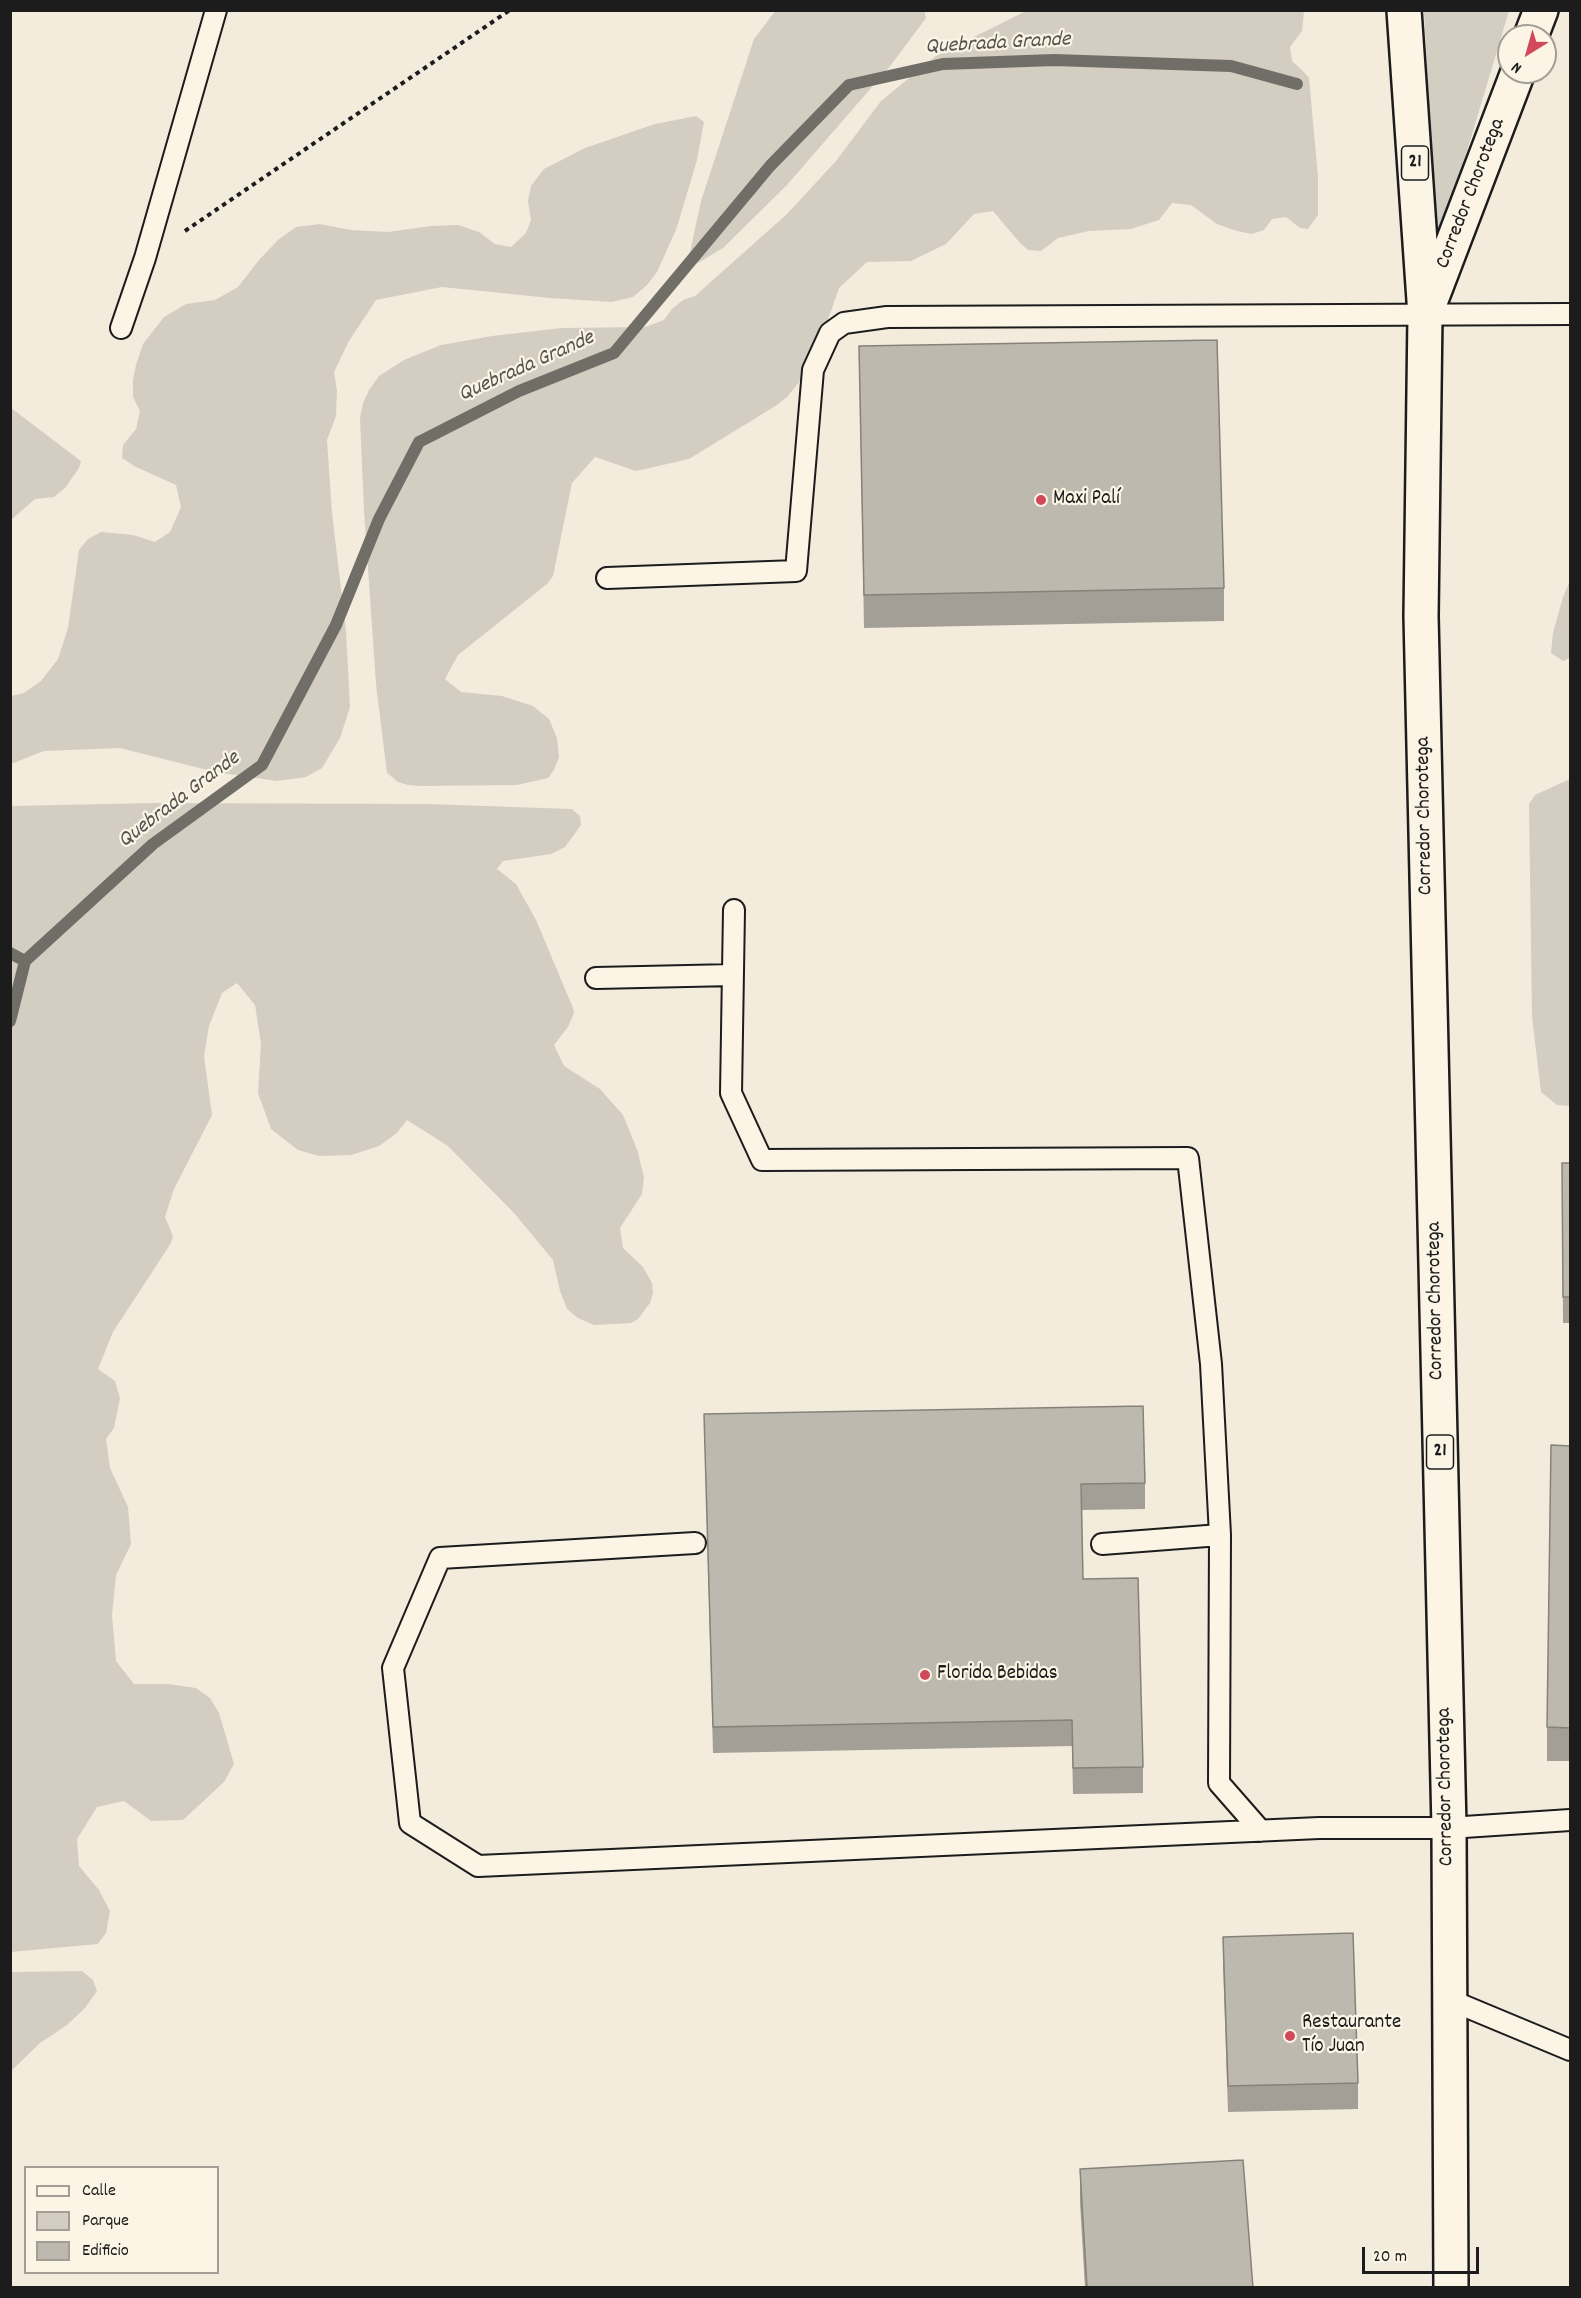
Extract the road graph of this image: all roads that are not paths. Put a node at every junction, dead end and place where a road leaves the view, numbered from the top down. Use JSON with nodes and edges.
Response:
{"nodes":[{"id":1,"x":216,"y":10,"type":"edge"},
{"id":2,"x":1404,"y":10,"type":"edge"},
{"id":3,"x":1513,"y":84,"type":"edge"},
{"id":4,"x":1570,"y":314,"type":"edge"},
{"id":5,"x":1425,"y":315,"type":"junction"},
{"id":6,"x":121,"y":328,"type":"dead end"},
{"id":7,"x":607,"y":578,"type":"dead end"},
{"id":8,"x":734,"y":910,"type":"dead end"},
{"id":9,"x":733,"y":975,"type":"junction"},
{"id":10,"x":596,"y":978,"type":"dead end"},
{"id":11,"x":1220,"y":1535,"type":"junction"},
{"id":12,"x":695,"y":1543,"type":"dead end"},
{"id":13,"x":1102,"y":1544,"type":"dead end"},
{"id":14,"x":1570,"y":1820,"type":"edge"},
{"id":15,"x":1449,"y":1828,"type":"junction"},
{"id":16,"x":1261,"y":1831,"type":"junction"},
{"id":17,"x":1449,"y":2000,"type":"junction"},
{"id":18,"x":1570,"y":2050,"type":"edge"},
{"id":19,"x":1451,"y":2288,"type":"edge"}],
"edges":[{"from":1,"to":6,"type":"lane"},
{"from":2,"to":5,"type":"main road","name":"Corredor Chorotega","number":"21"},
{"from":3,"to":5,"type":"main road","name":"Corredor Chorotega"},
{"from":4,"to":5,"type":"lane"},
{"from":5,"to":7,"type":"lane"},
{"from":5,"to":15,"type":"main road","name":"Corredor Chorotega","number":"21"},
{"from":8,"to":9,"type":"lane"},
{"from":9,"to":10,"type":"lane"},
{"from":9,"to":11,"type":"lane"},
{"from":11,"to":13,"type":"lane"},
{"from":11,"to":16,"type":"lane"},
{"from":12,"to":16,"type":"lane"},
{"from":14,"to":15,"type":"lane"},
{"from":15,"to":16,"type":"lane"},
{"from":15,"to":17,"type":"main road","name":"Corredor Chorotega","number":"21"},
{"from":17,"to":18,"type":"lane"},
{"from":17,"to":19,"type":"main road","name":"Corredor Chorotega","number":"21"}]}
